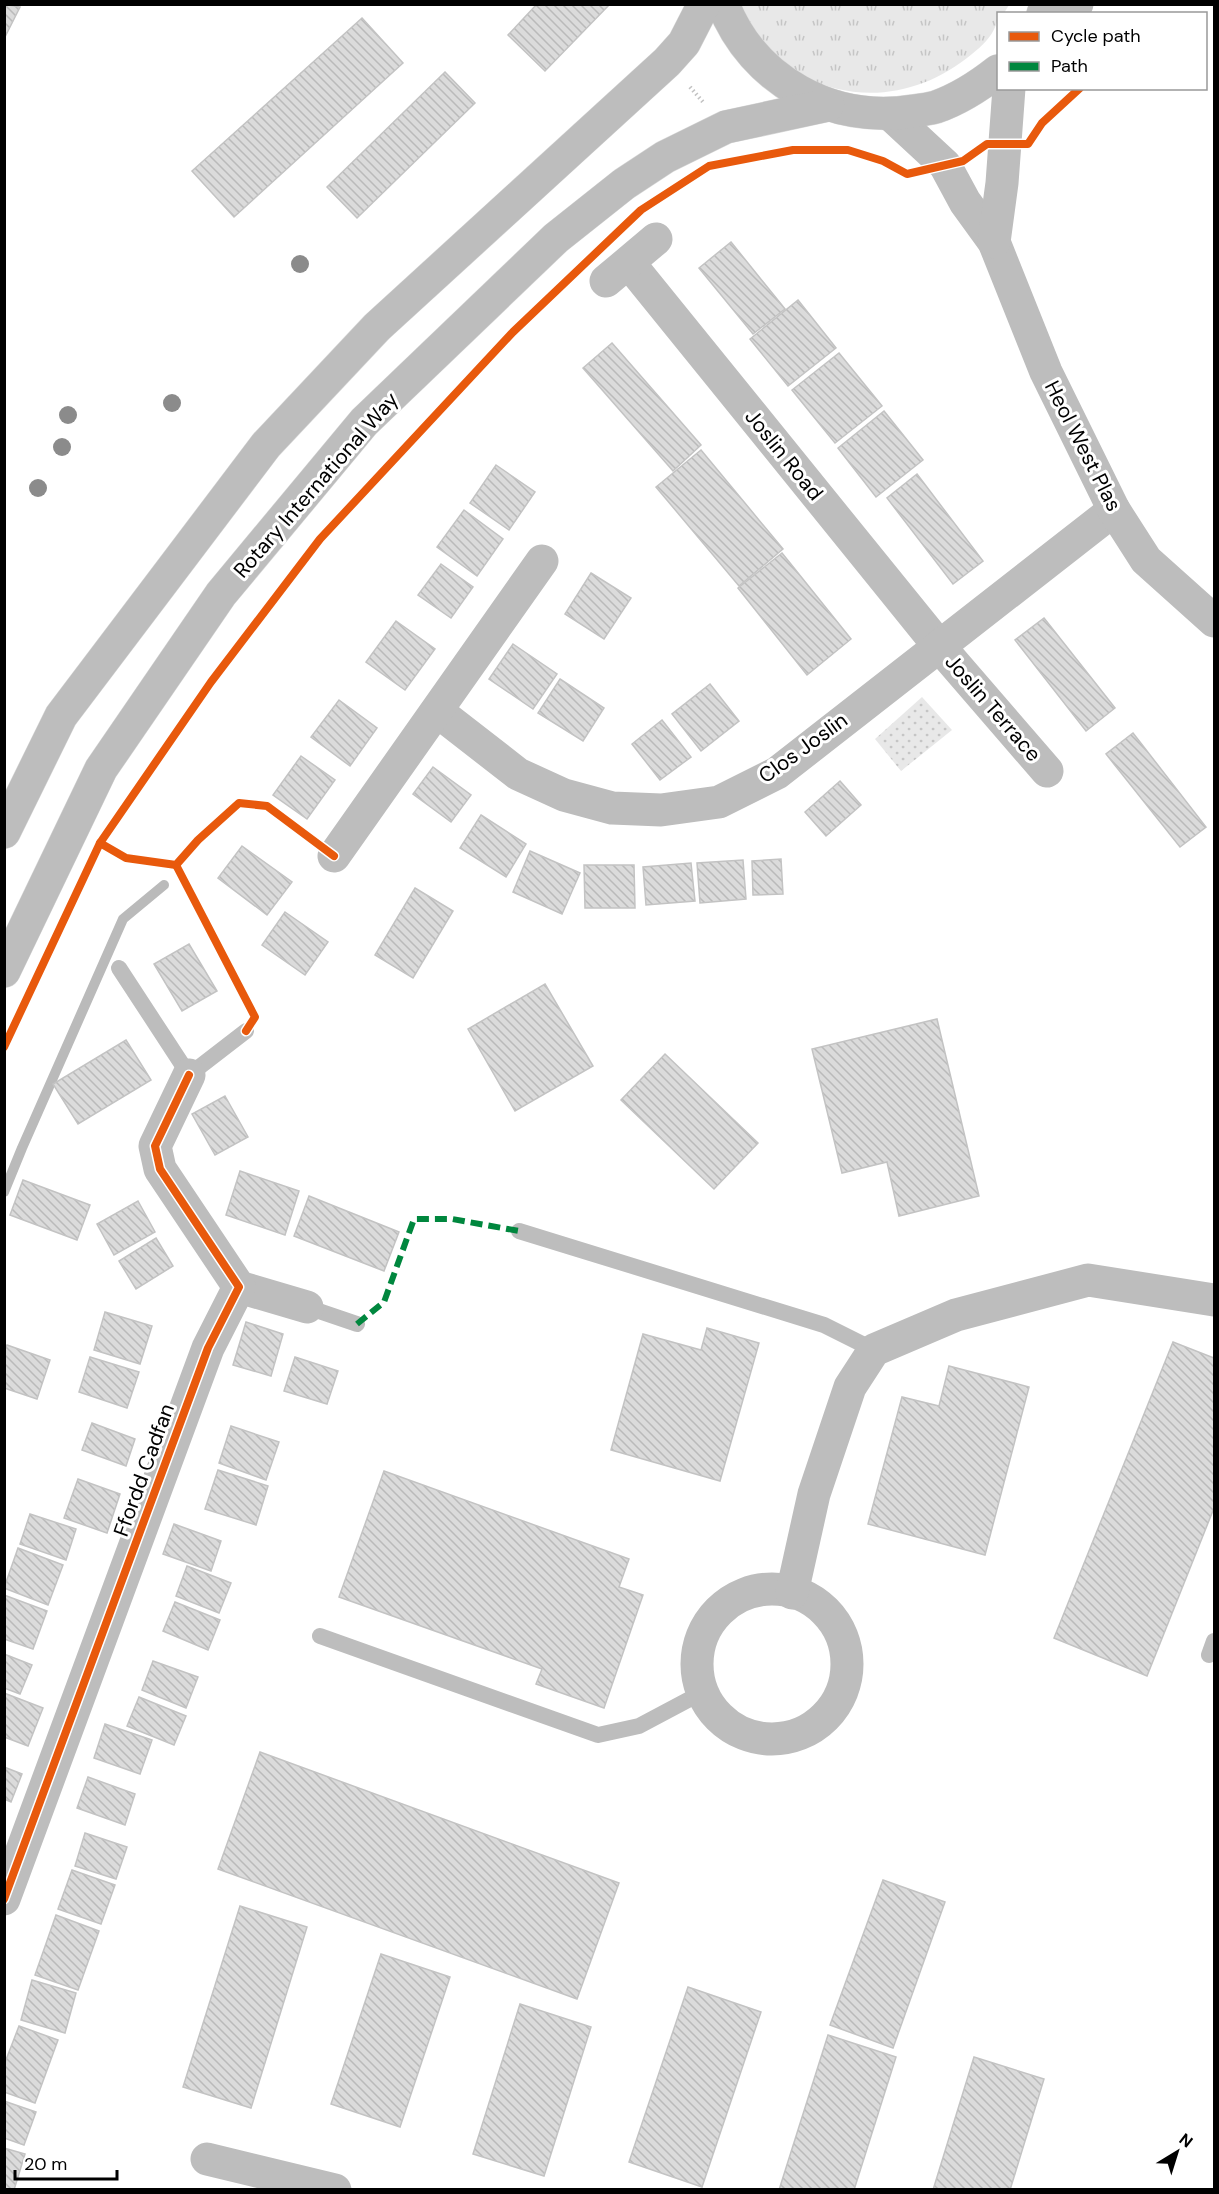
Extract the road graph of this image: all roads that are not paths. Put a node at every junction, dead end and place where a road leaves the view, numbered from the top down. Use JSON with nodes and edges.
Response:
{"nodes":[{"id":1,"x":704,"y":4,"type":"edge"},
{"id":2,"x":723,"y":4,"type":"edge"},
{"id":3,"x":1077,"y":4,"type":"edge"},
{"id":4,"x":1048,"y":12,"type":"edge"},
{"id":5,"x":997,"y":73,"type":"edge"},
{"id":6,"x":1009,"y":90,"type":"edge"},
{"id":7,"x":828,"y":105,"type":"junction"},
{"id":8,"x":891,"y":115,"type":"junction"},
{"id":9,"x":656,"y":239,"type":"dead end"},
{"id":10,"x":994,"y":242,"type":"junction"},
{"id":11,"x":1114,"y":510,"type":"junction"},
{"id":12,"x":542,"y":561,"type":"dead end"},
{"id":13,"x":1215,"y":621,"type":"edge"},
{"id":14,"x":939,"y":646,"type":"junction"},
{"id":15,"x":437,"y":711,"type":"junction"},
{"id":16,"x":1047,"y":771,"type":"dead end"},
{"id":17,"x":4,"y":832,"type":"edge"},
{"id":18,"x":334,"y":856,"type":"dead end"},
{"id":19,"x":119,"y":968,"type":"dead end"},
{"id":20,"x":4,"y":971,"type":"edge"},
{"id":21,"x":246,"y":1031,"type":"dead end"},
{"id":22,"x":189,"y":1075,"type":"junction"},
{"id":23,"x":519,"y":1231,"type":"dead end"},
{"id":24,"x":239,"y":1287,"type":"junction"},
{"id":25,"x":1215,"y":1300,"type":"edge"},
{"id":26,"x":307,"y":1307,"type":"joint"},
{"id":27,"x":357,"y":1324,"type":"dead end"},
{"id":28,"x":874,"y":1350,"type":"junction"},
{"id":29,"x":792,"y":1593,"type":"junction"},
{"id":30,"x":320,"y":1636,"type":"dead end"},
{"id":31,"x":703,"y":1692,"type":"junction"},
{"id":32,"x":4,"y":1899,"type":"edge"},
{"id":33,"x":207,"y":2159,"type":"dead end"},
{"id":34,"x":335,"y":2190,"type":"edge"}],
"edges":[{"from":1,"to":17,"type":"street"},
{"from":2,"to":7,"type":"street"},
{"from":3,"to":4,"type":"street"},
{"from":5,"to":8,"type":"street"},
{"from":6,"to":10,"type":"street","name":"Heol West Plas"},
{"from":7,"to":8,"type":"street"},
{"from":7,"to":20,"type":"street","name":"Rotary International Way"},
{"from":8,"to":10,"type":"street","name":"Heol West Plas"},
{"from":9,"to":14,"type":"street","name":"Joslin Road"},
{"from":10,"to":11,"type":"street","name":"Heol West Plas"},
{"from":11,"to":13,"type":"street","name":"Heol West Plas"},
{"from":11,"to":14,"type":"street"},
{"from":12,"to":15,"type":"street"},
{"from":14,"to":15,"type":"street","name":"Clos Joslin"},
{"from":14,"to":16,"type":"street","name":"Joslin Terrace"},
{"from":15,"to":18,"type":"street"},
{"from":19,"to":22,"type":"lane"},
{"from":21,"to":22,"type":"lane"},
{"from":22,"to":24,"type":"street"},
{"from":23,"to":28,"type":"lane"},
{"from":24,"to":26,"type":"street"},
{"from":24,"to":32,"type":"street","name":"Ffordd Cadfan"},
{"from":25,"to":28,"type":"street"},
{"from":26,"to":27,"type":"lane"},
{"from":28,"to":29,"type":"street"},
{"from":29,"to":31,"type":"street"},
{"from":29,"to":31,"type":"street"},
{"from":30,"to":31,"type":"lane"},
{"from":33,"to":34,"type":"street"}]}
